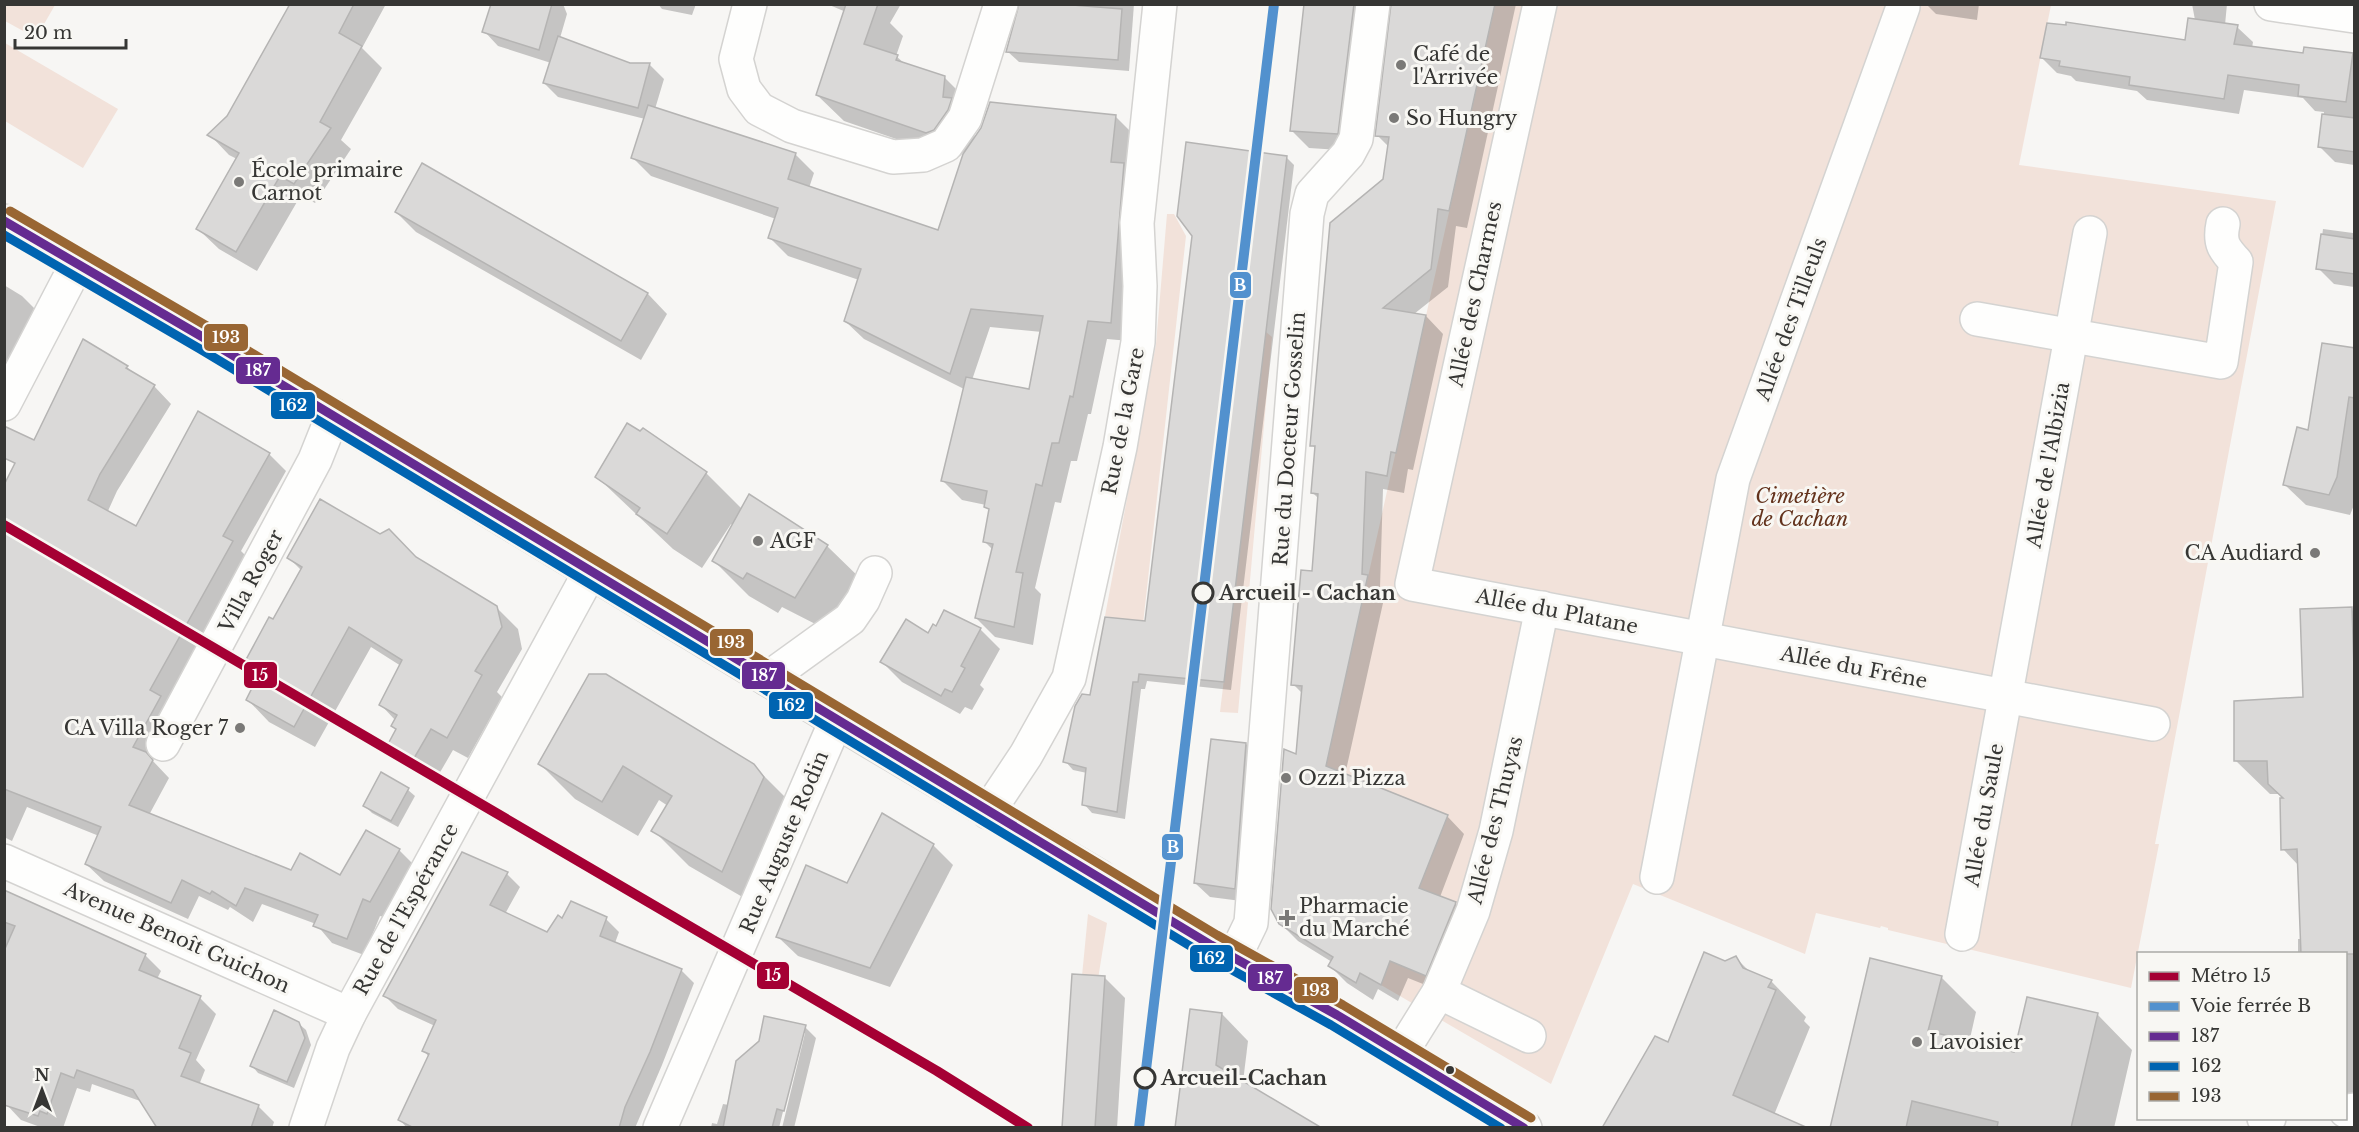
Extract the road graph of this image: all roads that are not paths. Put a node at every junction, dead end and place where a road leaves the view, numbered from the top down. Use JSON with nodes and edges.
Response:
{"nodes":[{"id":1,"x":750,"y":4,"type":"edge"},
{"id":2,"x":1001,"y":4,"type":"edge"},
{"id":3,"x":1160,"y":4,"type":"edge"},
{"id":4,"x":1373,"y":4,"type":"edge"},
{"id":5,"x":1540,"y":4,"type":"edge"},
{"id":6,"x":2271,"y":4,"type":"edge"},
{"id":7,"x":1903,"y":7,"type":"dead end"},
{"id":8,"x":2355,"y":16,"type":"edge"},
{"id":9,"x":4,"y":221,"type":"edge"},
{"id":10,"x":2223,"y":224,"type":"dead end"},
{"id":11,"x":2090,"y":233,"type":"dead end"},
{"id":12,"x":77,"y":264,"type":"junction"},
{"id":13,"x":1977,"y":319,"type":"dead end"},
{"id":14,"x":2071,"y":336,"type":"junction"},
{"id":15,"x":4,"y":404,"type":"edge"},
{"id":16,"x":333,"y":415,"type":"junction"},
{"id":17,"x":590,"y":572,"type":"junction"},
{"id":18,"x":875,"y":573,"type":"dead end"},
{"id":19,"x":1412,"y":584,"type":"joint"},
{"id":20,"x":1542,"y":608,"type":"junction"},
{"id":21,"x":1702,"y":639,"type":"junction"},
{"id":22,"x":767,"y":679,"type":"junction"},
{"id":23,"x":2006,"y":696,"type":"junction"},
{"id":24,"x":836,"y":721,"type":"junction"},
{"id":25,"x":2152,"y":724,"type":"dead end"},
{"id":26,"x":163,"y":744,"type":"dead end"},
{"id":27,"x":988,"y":812,"type":"junction"},
{"id":28,"x":4,"y":861,"type":"edge"},
{"id":29,"x":1100,"y":877,"type":"tunnel mouth"},
{"id":30,"x":1657,"y":877,"type":"dead end"},
{"id":31,"x":1962,"y":934,"type":"dead end"},
{"id":32,"x":1439,"y":992,"type":"junction"},
{"id":33,"x":349,"y":1014,"type":"junction"},
{"id":34,"x":1529,"y":1036,"type":"dead end"},
{"id":35,"x":1401,"y":1053,"type":"junction"},
{"id":36,"x":306,"y":1128,"type":"edge"},
{"id":37,"x":660,"y":1128,"type":"edge"},
{"id":38,"x":1525,"y":1128,"type":"edge"}],
"edges":[{"from":1,"to":2,"type":"street"},
{"from":3,"to":27,"type":"street","name":"Rue de la Gare"},
{"from":4,"to":35,"type":"street","name":"Rue du Docteur Gosselin"},
{"from":5,"to":19,"type":"street","name":"Allée des Charmes"},
{"from":6,"to":8,"type":"street"},
{"from":7,"to":21,"type":"street","name":"Allée des Tilleuls"},
{"from":9,"to":12,"type":"street"},
{"from":10,"to":14,"type":"street"},
{"from":11,"to":14,"type":"street","name":"Allée de l'Albizia"},
{"from":12,"to":15,"type":"street"},
{"from":12,"to":16,"type":"street"},
{"from":13,"to":14,"type":"street"},
{"from":14,"to":23,"type":"street","name":"Allée de l'Albizia"},
{"from":16,"to":17,"type":"street"},
{"from":16,"to":26,"type":"street","name":"Villa Roger"},
{"from":17,"to":22,"type":"street"},
{"from":17,"to":33,"type":"street","name":"Rue de l'Espérance"},
{"from":18,"to":22,"type":"street"},
{"from":19,"to":20,"type":"street","name":"Allée du Platane"},
{"from":20,"to":21,"type":"street","name":"Allée du Platane"},
{"from":20,"to":32,"type":"street","name":"Allée des Thuyas"},
{"from":21,"to":23,"type":"street","name":"Allée du Frêne"},
{"from":21,"to":30,"type":"street","name":"Allée des Tilleuls"},
{"from":22,"to":24,"type":"street"},
{"from":23,"to":25,"type":"street","name":"Allée du Frêne"},
{"from":23,"to":31,"type":"street","name":"Allée du Saule"},
{"from":24,"to":27,"type":"street"},
{"from":24,"to":37,"type":"street","name":"Rue Auguste Rodin"},
{"from":27,"to":29,"type":"street"},
{"from":28,"to":33,"type":"street","name":"Avenue Benoît Guichon"},
{"from":32,"to":34,"type":"street"},
{"from":32,"to":35,"type":"street","name":"Allée des Thuyas"},
{"from":33,"to":36,"type":"street","name":"Rue de l'Espérance"},
{"from":35,"to":38,"type":"street"}]}
